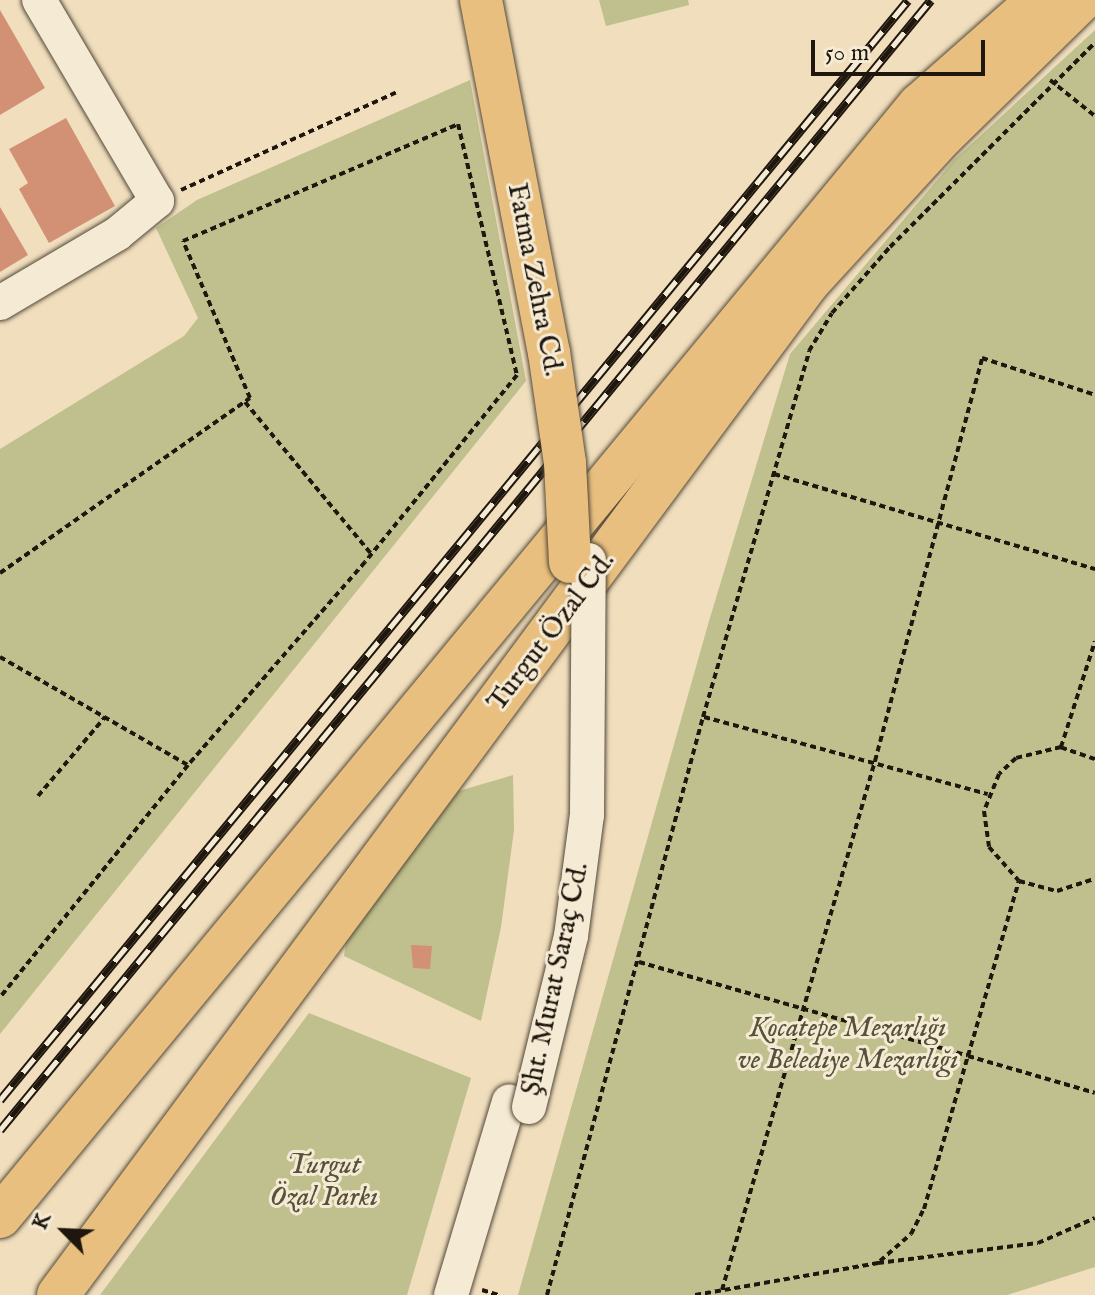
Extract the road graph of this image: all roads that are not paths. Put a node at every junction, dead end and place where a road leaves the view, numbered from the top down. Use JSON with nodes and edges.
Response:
{"nodes":[{"id":1,"x":39,"y":0,"type":"edge"},
{"id":2,"x":481,"y":0,"type":"edge"},
{"id":3,"x":503,"y":0,"type":"edge"},
{"id":4,"x":1038,"y":0,"type":"edge"},
{"id":5,"x":1082,"y":0,"type":"edge"},
{"id":6,"x":0,"y":303,"type":"edge"},
{"id":7,"x":579,"y":561,"type":"junction"},
{"id":8,"x":0,"y":1217,"type":"edge"},
{"id":9,"x":475,"y":1293,"type":"edge"},
{"id":10,"x":60,"y":1294,"type":"edge"}],
"edges":[{"from":1,"to":6,"type":"street"},
{"from":2,"to":7,"type":"main road","name":"Fatma Zehra Cd.","bridge":true},
{"from":3,"to":7,"type":"main road","name":"Fatma Zehra Cd."},
{"from":4,"to":8,"type":"main road","name":"Turgut Özal Cd."},
{"from":5,"to":10,"type":"main road","name":"Turgut Özal Cd."},
{"from":7,"to":9,"type":"street","name":"Şht. Murat Saraç Cd."}]}
